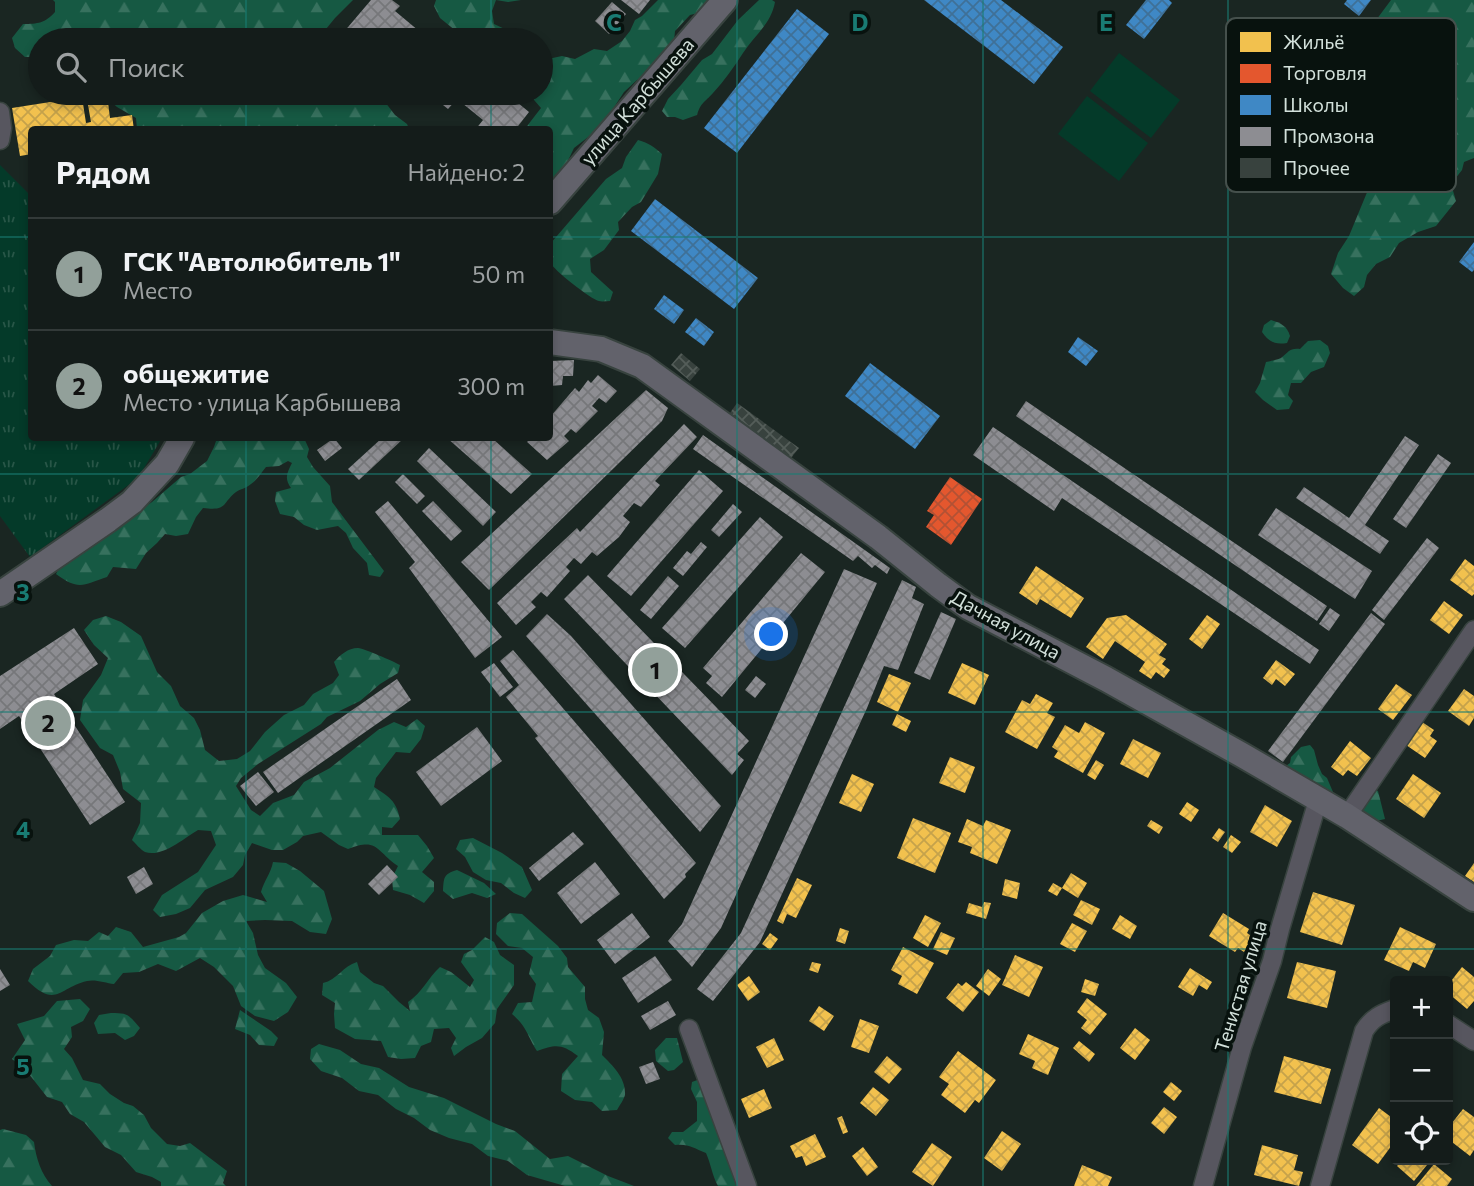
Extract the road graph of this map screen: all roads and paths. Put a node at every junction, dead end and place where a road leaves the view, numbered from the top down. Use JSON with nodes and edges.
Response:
{"nodes":[{"id":1,"x":725,"y":0,"type":"edge"},
{"id":2,"x":0,"y":112,"type":"edge"},
{"id":3,"x":0,"y":140,"type":"edge"},
{"id":4,"x":553,"y":199,"type":"edge"},
{"id":5,"x":553,"y":342,"type":"edge"},
{"id":6,"x":179,"y":441,"type":"edge"},
{"id":7,"x":0,"y":594,"type":"edge"},
{"id":8,"x":1474,"y":629,"type":"edge"},
{"id":9,"x":1318,"y":800,"type":"junction"},
{"id":10,"x":1347,"y":816,"type":"junction"},
{"id":11,"x":1474,"y":899,"type":"edge"},
{"id":12,"x":1390,"y":1011,"type":"edge"},
{"id":13,"x":1453,"y":1027,"type":"edge"},
{"id":14,"x":689,"y":1029,"type":"dead end"},
{"id":15,"x":1474,"y":1041,"type":"edge"},
{"id":16,"x":747,"y":1186,"type":"edge"},
{"id":17,"x":1203,"y":1186,"type":"edge"},
{"id":18,"x":1320,"y":1186,"type":"edge"}],
"edges":[{"from":1,"to":4,"type":"street","name":"улица Карбышева"},
{"from":2,"to":3,"type":"street"},
{"from":5,"to":9,"type":"street","name":"Дачная улица"},
{"from":6,"to":7,"type":"street"},
{"from":8,"to":10,"type":"street"},
{"from":9,"to":10,"type":"street","name":"Дачная улица"},
{"from":9,"to":17,"type":"street","name":"Тенистая улица"},
{"from":10,"to":11,"type":"street","name":"Дачная улица"},
{"from":12,"to":18,"type":"street"},
{"from":13,"to":15,"type":"street"},
{"from":14,"to":16,"type":"street"}]}
